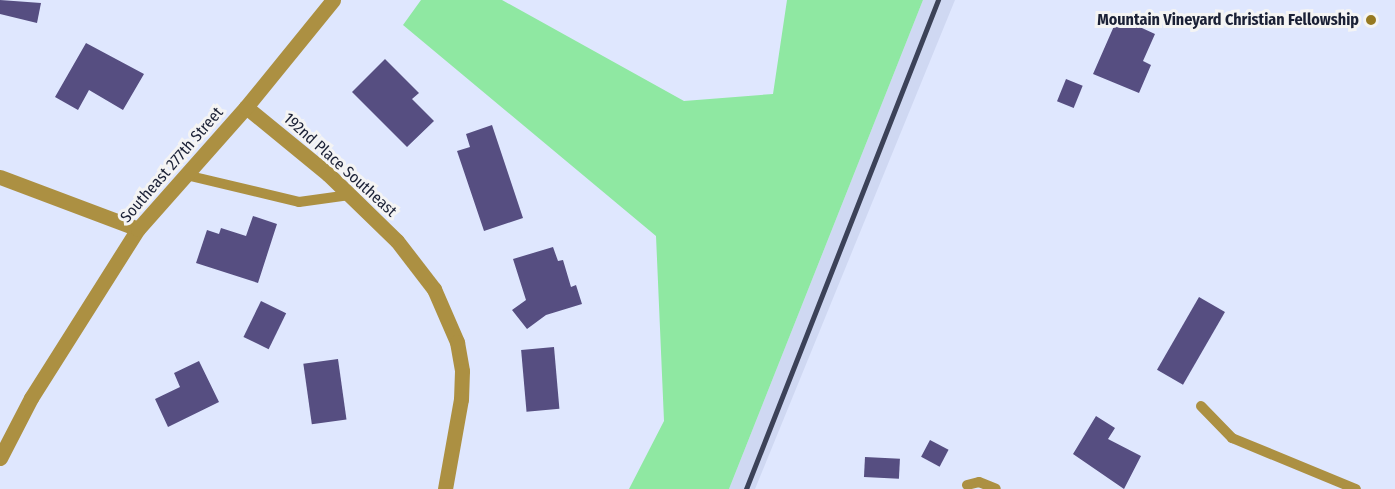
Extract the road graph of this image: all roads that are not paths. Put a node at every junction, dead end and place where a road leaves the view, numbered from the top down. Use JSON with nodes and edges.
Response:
{"nodes":[{"id":1,"x":333,"y":0,"type":"edge"},
{"id":2,"x":246,"y":107,"type":"junction"},
{"id":3,"x":186,"y":175,"type":"junction"},
{"id":4,"x":0,"y":177,"type":"edge"},
{"id":5,"x":350,"y":195,"type":"junction"},
{"id":6,"x":138,"y":229,"type":"junction"},
{"id":7,"x":1201,"y":406,"type":"dead end"},
{"id":8,"x":0,"y":458,"type":"edge"},
{"id":9,"x":967,"y":485,"type":"dead end"},
{"id":10,"x":445,"y":489,"type":"edge"},
{"id":11,"x":996,"y":489,"type":"edge"},
{"id":12,"x":1356,"y":489,"type":"edge"}],
"edges":[{"from":1,"to":2,"type":"street","name":"Southeast 277th Street"},
{"from":2,"to":3,"type":"street","name":"Southeast 277th Street"},
{"from":2,"to":5,"type":"street","name":"192nd Place Southeast"},
{"from":3,"to":5,"type":"lane"},
{"from":3,"to":6,"type":"street","name":"Southeast 277th Street"},
{"from":4,"to":6,"type":"street"},
{"from":5,"to":10,"type":"street","name":"192nd Place Southeast"},
{"from":6,"to":8,"type":"street","name":"Southeast 277th Street"},
{"from":7,"to":12,"type":"lane"},
{"from":9,"to":11,"type":"lane"}]}
